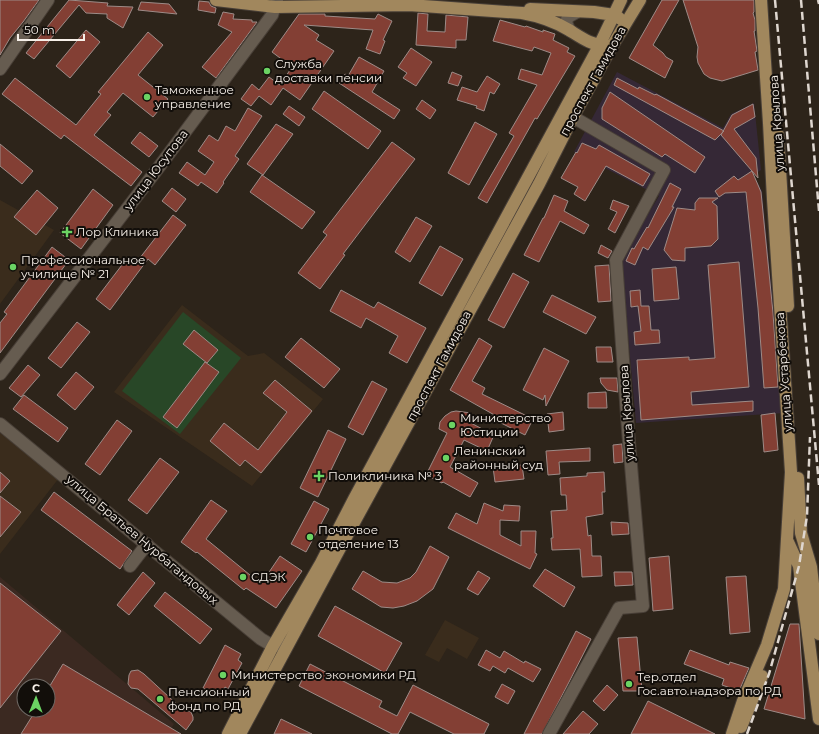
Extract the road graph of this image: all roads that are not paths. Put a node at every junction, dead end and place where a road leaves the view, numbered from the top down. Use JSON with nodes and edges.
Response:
{"nodes":[{"id":1,"x":48,"y":0,"type":"edge"},
{"id":2,"x":216,"y":0,"type":"edge"},
{"id":3,"x":381,"y":0,"type":"edge"},
{"id":4,"x":621,"y":0,"type":"edge"},
{"id":5,"x":761,"y":0,"type":"edge"},
{"id":6,"x":767,"y":0,"type":"edge"},
{"id":7,"x":636,"y":1,"type":"edge"},
{"id":8,"x":310,"y":3,"type":"edge"},
{"id":9,"x":348,"y":3,"type":"edge"},
{"id":10,"x":276,"y":4,"type":"edge"},
{"id":11,"x":577,"y":12,"type":"junction"},
{"id":12,"x":614,"y":14,"type":"junction"},
{"id":13,"x":626,"y":22,"type":"junction"},
{"id":14,"x":569,"y":30,"type":"junction"},
{"id":15,"x":599,"y":46,"type":"junction"},
{"id":16,"x":612,"y":46,"type":"junction"},
{"id":17,"x":0,"y":69,"type":"edge"},
{"id":18,"x":573,"y":117,"type":"junction"},
{"id":19,"x":528,"y":179,"type":"junction"},
{"id":20,"x":539,"y":184,"type":"junction"},
{"id":21,"x":0,"y":374,"type":"edge"},
{"id":22,"x":0,"y":424,"type":"edge"},
{"id":23,"x":787,"y":540,"type":"junction"},
{"id":24,"x":803,"y":540,"type":"junction"},
{"id":25,"x":147,"y":544,"type":"junction"},
{"id":26,"x":130,"y":566,"type":"dead end"},
{"id":27,"x":797,"y":567,"type":"junction"},
{"id":28,"x":819,"y":634,"type":"edge"},
{"id":29,"x":288,"y":645,"type":"junction"},
{"id":30,"x":273,"y":646,"type":"junction"},
{"id":31,"x":819,"y":719,"type":"edge"},
{"id":32,"x":228,"y":734,"type":"edge"},
{"id":33,"x":240,"y":734,"type":"edge"},
{"id":34,"x":549,"y":734,"type":"edge"},
{"id":35,"x":732,"y":734,"type":"edge"},
{"id":36,"x":738,"y":734,"type":"edge"}],
"edges":[{"from":1,"to":17,"type":"street"},
{"from":2,"to":10,"type":"main road"},
{"from":3,"to":11,"type":"main road"},
{"from":4,"to":12,"type":"main road","name":"проспект Гамидова"},
{"from":5,"to":23,"type":"main road","name":"улица Устарбекова"},
{"from":6,"to":24,"type":"main road","name":"улица Крылова"},
{"from":7,"to":13,"type":"main road","name":"проспект Гамидова"},
{"from":8,"to":9,"type":"main road"},
{"from":8,"to":10,"type":"main road"},
{"from":9,"to":14,"type":"main road"},
{"from":10,"to":21,"type":"street","name":"улица Юсупова"},
{"from":11,"to":12,"type":"main road"},
{"from":11,"to":14,"type":"street"},
{"from":12,"to":13,"type":"main road"},
{"from":12,"to":15,"type":"main road","name":"проспект Гамидова"},
{"from":13,"to":16,"type":"main road","name":"проспект Гамидова"},
{"from":14,"to":15,"type":"main road"},
{"from":15,"to":16,"type":"main road"},
{"from":15,"to":19,"type":"main road","name":"проспект Гамидова"},
{"from":16,"to":18,"type":"main road","name":"проспект Гамидова"},
{"from":18,"to":20,"type":"main road","name":"проспект Гамидова"},
{"from":18,"to":34,"type":"street","name":"улица Крылова"},
{"from":19,"to":20,"type":"street"},
{"from":19,"to":30,"type":"main road","name":"проспект Гамидова"},
{"from":20,"to":29,"type":"main road","name":"проспект Гамидова"},
{"from":22,"to":25,"type":"street","name":"улица Братьев Нурбагандовых"},
{"from":23,"to":24,"type":"main road"},
{"from":23,"to":27,"type":"main road"},
{"from":23,"to":35,"type":"main road","name":"улица Устарбекова"},
{"from":24,"to":27,"type":"main road"},
{"from":24,"to":28,"type":"main road"},
{"from":25,"to":26,"type":"street"},
{"from":25,"to":30,"type":"street","name":"улица Братьев Нурбагандовых"},
{"from":27,"to":31,"type":"main road"},
{"from":27,"to":36,"type":"main road"},
{"from":29,"to":30,"type":"street"},
{"from":29,"to":33,"type":"main road","name":"проспект Гамидова"},
{"from":30,"to":32,"type":"main road","name":"проспект Гамидова"}]}
